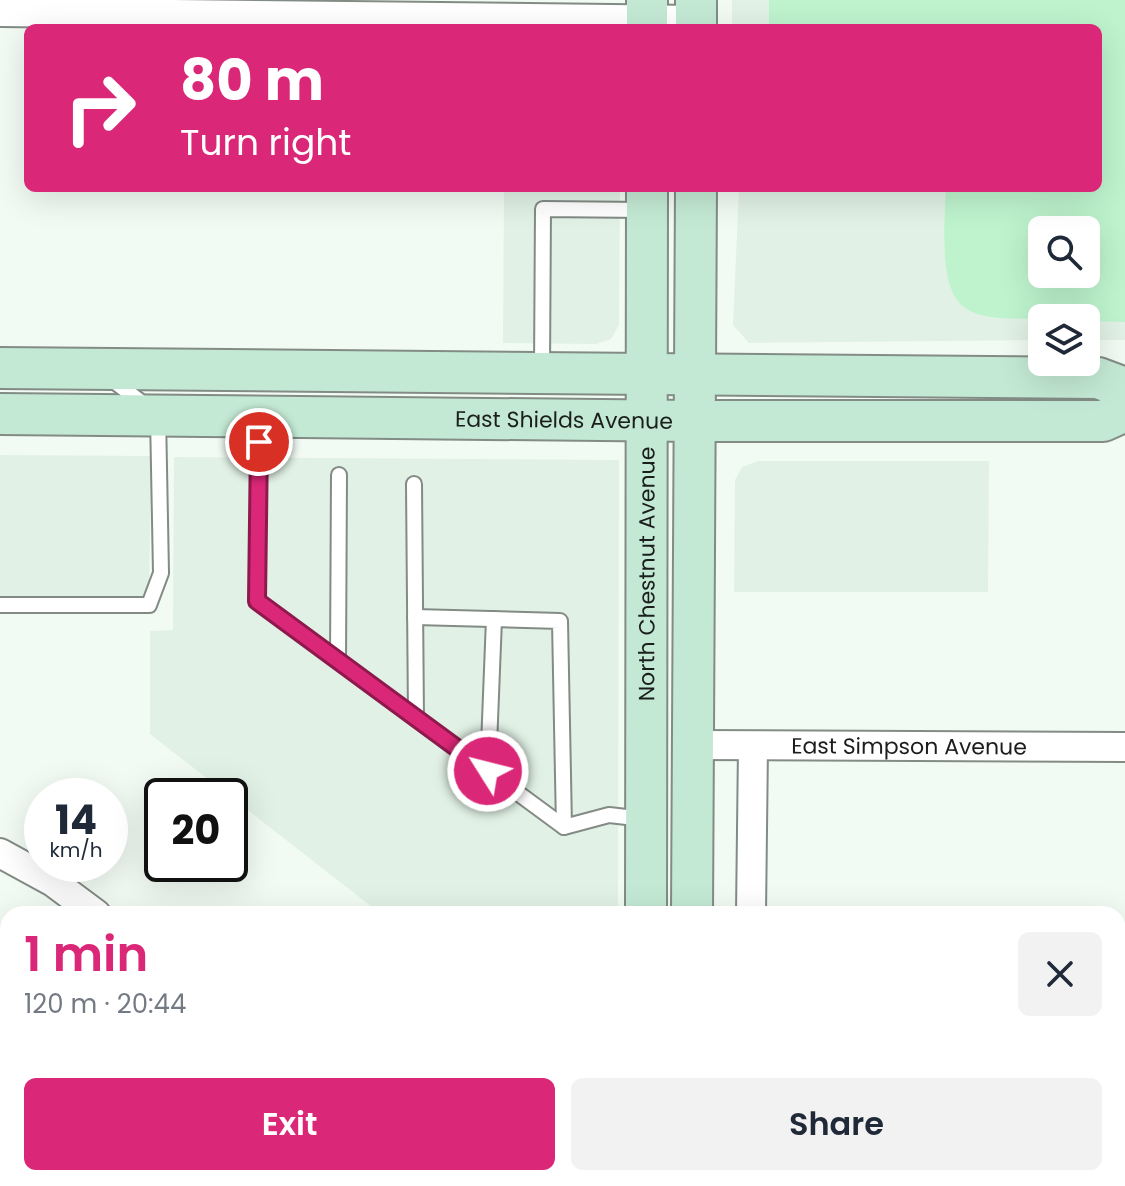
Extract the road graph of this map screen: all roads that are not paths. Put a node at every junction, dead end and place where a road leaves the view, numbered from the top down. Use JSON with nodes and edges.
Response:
{"nodes":[{"id":1,"x":0,"y":12,"type":"edge"},
{"id":2,"x":647,"y":16,"type":"edge"},
{"id":3,"x":696,"y":16,"type":"edge"},
{"id":4,"x":696,"y":192,"type":"edge"},
{"id":5,"x":647,"y":199,"type":"edge"},
{"id":6,"x":0,"y":368,"type":"edge"},
{"id":7,"x":99,"y":369,"type":"junction"},
{"id":8,"x":542,"y":374,"type":"junction"},
{"id":9,"x":647,"y":375,"type":"junction"},
{"id":10,"x":695,"y":377,"type":"junction"},
{"id":11,"x":1125,"y":388,"type":"edge"},
{"id":12,"x":1125,"y":411,"type":"edge"},
{"id":13,"x":0,"y":414,"type":"edge"},
{"id":14,"x":158,"y":415,"type":"junction"},
{"id":15,"x":259,"y":416,"type":"junction"},
{"id":16,"x":647,"y":421,"type":"junction"},
{"id":17,"x":695,"y":421,"type":"junction"},
{"id":18,"x":339,"y":475,"type":"dead end"},
{"id":19,"x":414,"y":484,"type":"dead end"},
{"id":20,"x":0,"y":605,"type":"edge"},
{"id":21,"x":415,"y":617,"type":"junction"},
{"id":22,"x":494,"y":619,"type":"junction"},
{"id":23,"x":338,"y":661,"type":"junction"},
{"id":24,"x":416,"y":718,"type":"junction"},
{"id":25,"x":693,"y":745,"type":"junction"},
{"id":26,"x":753,"y":746,"type":"junction"},
{"id":27,"x":1125,"y":747,"type":"edge"},
{"id":28,"x":488,"y":771,"type":"junction"},
{"id":29,"x":646,"y":819,"type":"junction"},
{"id":30,"x":564,"y":827,"type":"junction"},
{"id":31,"x":0,"y":853,"type":"edge"},
{"id":32,"x":85,"y":906,"type":"edge"},
{"id":33,"x":646,"y":906,"type":"edge"},
{"id":34,"x":671,"y":906,"type":"edge"},
{"id":35,"x":692,"y":906,"type":"edge"},
{"id":36,"x":751,"y":906,"type":"edge"}],
"edges":[{"from":1,"to":2,"type":"street"},
{"from":2,"to":3,"type":"street"},
{"from":4,"to":10,"type":"main road"},
{"from":5,"to":8,"type":"lane"},
{"from":5,"to":9,"type":"main road","name":"North Chestnut Avenue"},
{"from":6,"to":7,"type":"main road","name":"East Shields Avenue"},
{"from":7,"to":8,"type":"main road","name":"East Shields Avenue"},
{"from":7,"to":14,"type":"lane"},
{"from":8,"to":9,"type":"main road","name":"East Shields Avenue"},
{"from":9,"to":10,"type":"main road","name":"East Shields Avenue"},
{"from":9,"to":16,"type":"main road","name":"North Chestnut Avenue"},
{"from":10,"to":11,"type":"main road","name":"East Shields Avenue"},
{"from":10,"to":17,"type":"main road"},
{"from":12,"to":17,"type":"main road","name":"East Shields Avenue"},
{"from":13,"to":14,"type":"main road","name":"East Shields Avenue"},
{"from":14,"to":15,"type":"main road","name":"East Shields Avenue"},
{"from":14,"to":20,"type":"lane"},
{"from":15,"to":16,"type":"main road","name":"East Shields Avenue"},
{"from":15,"to":23,"type":"lane"},
{"from":16,"to":17,"type":"main road","name":"East Shields Avenue"},
{"from":16,"to":29,"type":"main road","name":"North Chestnut Avenue"},
{"from":17,"to":25,"type":"main road"},
{"from":18,"to":23,"type":"lane"},
{"from":19,"to":21,"type":"lane"},
{"from":21,"to":22,"type":"lane"},
{"from":21,"to":24,"type":"lane"},
{"from":22,"to":28,"type":"lane"},
{"from":22,"to":30,"type":"lane"},
{"from":23,"to":24,"type":"lane"},
{"from":24,"to":28,"type":"lane"},
{"from":25,"to":26,"type":"street","name":"East Simpson Avenue"},
{"from":25,"to":35,"type":"main road"},
{"from":26,"to":27,"type":"street","name":"East Simpson Avenue"},
{"from":26,"to":36,"type":"street"},
{"from":28,"to":30,"type":"lane"},
{"from":29,"to":30,"type":"lane"},
{"from":29,"to":33,"type":"main road","name":"North Chestnut Avenue"},
{"from":29,"to":34,"type":"main road"},
{"from":31,"to":32,"type":"street"}]}
